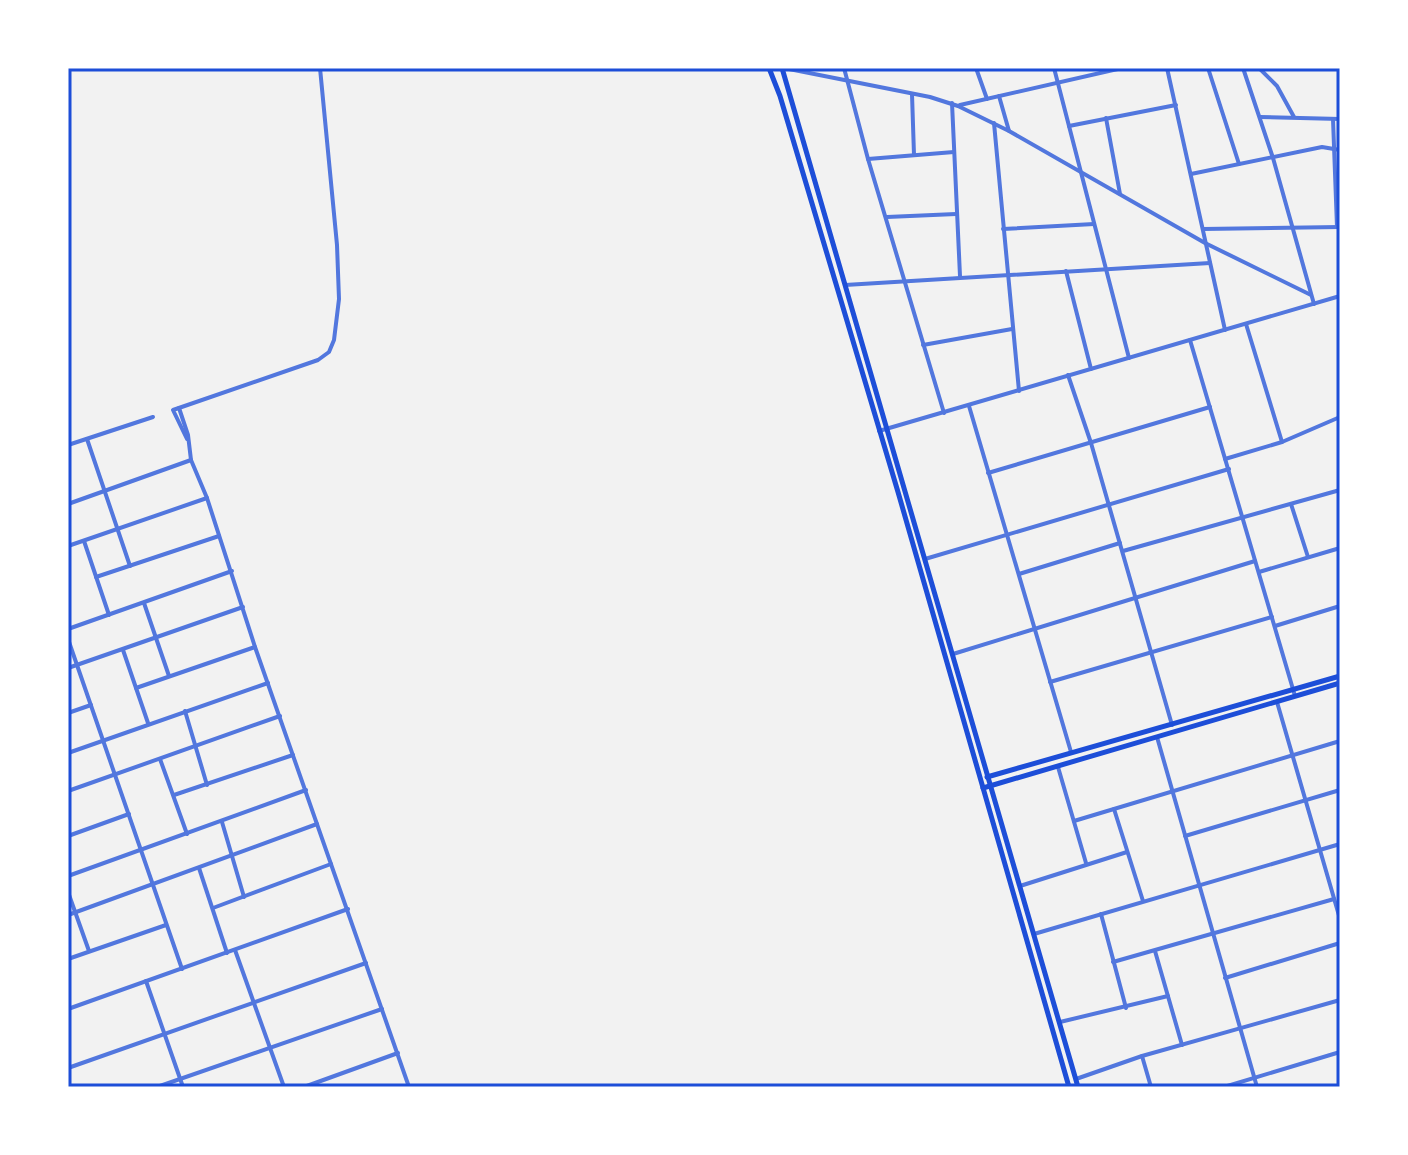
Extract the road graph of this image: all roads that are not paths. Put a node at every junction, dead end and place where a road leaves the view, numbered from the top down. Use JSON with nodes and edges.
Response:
{"nodes":[{"id":1,"x":320,"y":68,"type":"edge"},
{"id":2,"x":769,"y":68,"type":"edge"},
{"id":3,"x":783,"y":68,"type":"edge"},
{"id":4,"x":845,"y":68,"type":"edge"},
{"id":5,"x":976,"y":68,"type":"edge"},
{"id":6,"x":1054,"y":68,"type":"edge"},
{"id":7,"x":1122,"y":68,"type":"edge"},
{"id":8,"x":1167,"y":68,"type":"edge"},
{"id":9,"x":1208,"y":68,"type":"edge"},
{"id":10,"x":1243,"y":68,"type":"edge"},
{"id":11,"x":1259,"y":68,"type":"edge"},
{"id":12,"x":847,"y":81,"type":"junction"},
{"id":13,"x":1058,"y":82,"type":"junction"},
{"id":14,"x":912,"y":93,"type":"junction"},
{"id":15,"x":999,"y":96,"type":"junction"},
{"id":16,"x":987,"y":99,"type":"junction"},
{"id":17,"x":952,"y":103,"type":"junction"},
{"id":18,"x":1176,"y":105,"type":"junction"},
{"id":19,"x":958,"y":106,"type":"junction"},
{"id":20,"x":1260,"y":117,"type":"junction"},
{"id":21,"x":1294,"y":117,"type":"junction"},
{"id":22,"x":1106,"y":118,"type":"junction"},
{"id":23,"x":1333,"y":119,"type":"junction"},
{"id":24,"x":1340,"y":119,"type":"edge"},
{"id":25,"x":994,"y":123,"type":"junction"},
{"id":26,"x":1069,"y":126,"type":"junction"},
{"id":27,"x":1009,"y":131,"type":"junction"},
{"id":28,"x":1337,"y":149,"type":"edge"},
{"id":29,"x":954,"y":152,"type":"junction"},
{"id":30,"x":914,"y":155,"type":"junction"},
{"id":31,"x":1273,"y":158,"type":"junction"},
{"id":32,"x":868,"y":159,"type":"junction"},
{"id":33,"x":1239,"y":164,"type":"junction"},
{"id":34,"x":1081,"y":173,"type":"junction"},
{"id":35,"x":1191,"y":174,"type":"junction"},
{"id":36,"x":1120,"y":194,"type":"junction"},
{"id":37,"x":956,"y":214,"type":"junction"},
{"id":38,"x":886,"y":217,"type":"junction"},
{"id":39,"x":1094,"y":224,"type":"junction"},
{"id":40,"x":1338,"y":227,"type":"edge"},
{"id":41,"x":1293,"y":228,"type":"junction"},
{"id":42,"x":1003,"y":229,"type":"junction"},
{"id":43,"x":1203,"y":229,"type":"junction"},
{"id":44,"x":1205,"y":243,"type":"junction"},
{"id":45,"x":1210,"y":263,"type":"junction"},
{"id":46,"x":1105,"y":269,"type":"junction"},
{"id":47,"x":1066,"y":271,"type":"junction"},
{"id":48,"x":1006,"y":274,"type":"junction"},
{"id":49,"x":960,"y":276,"type":"junction"},
{"id":50,"x":904,"y":280,"type":"junction"},
{"id":51,"x":844,"y":285,"type":"junction"},
{"id":52,"x":1311,"y":295,"type":"junction"},
{"id":53,"x":1340,"y":296,"type":"edge"},
{"id":54,"x":1314,"y":304,"type":"junction"},
{"id":55,"x":1246,"y":324,"type":"junction"},
{"id":56,"x":1012,"y":329,"type":"junction"},
{"id":57,"x":1225,"y":330,"type":"junction"},
{"id":58,"x":1190,"y":340,"type":"junction"},
{"id":59,"x":923,"y":345,"type":"junction"},
{"id":60,"x":1129,"y":358,"type":"junction"},
{"id":61,"x":1091,"y":369,"type":"junction"},
{"id":62,"x":1068,"y":375,"type":"junction"},
{"id":63,"x":1019,"y":391,"type":"junction"},
{"id":64,"x":969,"y":406,"type":"junction"},
{"id":65,"x":1210,"y":407,"type":"junction"},
{"id":66,"x":944,"y":413,"type":"junction"},
{"id":67,"x":153,"y":417,"type":"dead end"},
{"id":68,"x":1340,"y":417,"type":"edge"},
{"id":69,"x":888,"y":428,"type":"junction"},
{"id":70,"x":879,"y":431,"type":"junction"},
{"id":71,"x":87,"y":438,"type":"junction"},
{"id":72,"x":1282,"y":442,"type":"junction"},
{"id":73,"x":1091,"y":443,"type":"junction"},
{"id":74,"x":68,"y":445,"type":"edge"},
{"id":75,"x":1225,"y":459,"type":"junction"},
{"id":76,"x":191,"y":460,"type":"junction"},
{"id":77,"x":1229,"y":469,"type":"junction"},
{"id":78,"x":988,"y":473,"type":"junction"},
{"id":79,"x":1340,"y":490,"type":"edge"},
{"id":80,"x":105,"y":491,"type":"junction"},
{"id":81,"x":207,"y":498,"type":"junction"},
{"id":82,"x":68,"y":504,"type":"edge"},
{"id":83,"x":1109,"y":504,"type":"junction"},
{"id":84,"x":1291,"y":504,"type":"junction"},
{"id":85,"x":1244,"y":517,"type":"junction"},
{"id":86,"x":118,"y":529,"type":"junction"},
{"id":87,"x":1006,"y":535,"type":"junction"},
{"id":88,"x":219,"y":536,"type":"junction"},
{"id":89,"x":84,"y":541,"type":"junction"},
{"id":90,"x":1120,"y":543,"type":"junction"},
{"id":91,"x":68,"y":546,"type":"edge"},
{"id":92,"x":1340,"y":548,"type":"edge"},
{"id":93,"x":1123,"y":551,"type":"junction"},
{"id":94,"x":1308,"y":557,"type":"junction"},
{"id":95,"x":925,"y":559,"type":"junction"},
{"id":96,"x":1255,"y":561,"type":"junction"},
{"id":97,"x":130,"y":566,"type":"junction"},
{"id":98,"x":232,"y":571,"type":"junction"},
{"id":99,"x":1259,"y":572,"type":"junction"},
{"id":100,"x":1018,"y":574,"type":"junction"},
{"id":101,"x":96,"y":577,"type":"junction"},
{"id":102,"x":1137,"y":598,"type":"junction"},
{"id":103,"x":144,"y":603,"type":"junction"},
{"id":104,"x":1340,"y":606,"type":"edge"},
{"id":105,"x":243,"y":607,"type":"junction"},
{"id":106,"x":109,"y":615,"type":"junction"},
{"id":107,"x":1272,"y":617,"type":"junction"},
{"id":108,"x":1275,"y":626,"type":"junction"},
{"id":109,"x":68,"y":629,"type":"edge"},
{"id":110,"x":1034,"y":629,"type":"junction"},
{"id":111,"x":156,"y":638,"type":"junction"},
{"id":112,"x":68,"y":639,"type":"edge"},
{"id":113,"x":255,"y":647,"type":"junction"},
{"id":114,"x":123,"y":650,"type":"junction"},
{"id":115,"x":1152,"y":650,"type":"junction"},
{"id":116,"x":953,"y":654,"type":"junction"},
{"id":117,"x":77,"y":665,"type":"junction"},
{"id":118,"x":68,"y":668,"type":"edge"},
{"id":119,"x":169,"y":676,"type":"junction"},
{"id":120,"x":1340,"y":676,"type":"edge"},
{"id":121,"x":1050,"y":682,"type":"junction"},
{"id":122,"x":268,"y":683,"type":"junction"},
{"id":123,"x":1340,"y":683,"type":"edge"},
{"id":124,"x":136,"y":688,"type":"junction"},
{"id":125,"x":1294,"y":693,"type":"junction"},
{"id":126,"x":1277,"y":702,"type":"junction"},
{"id":127,"x":91,"y":705,"type":"junction"},
{"id":128,"x":185,"y":711,"type":"junction"},
{"id":129,"x":68,"y":713,"type":"edge"},
{"id":130,"x":280,"y":716,"type":"junction"},
{"id":131,"x":1201,"y":716,"type":"junction"},
{"id":132,"x":148,"y":723,"type":"junction"},
{"id":133,"x":1204,"y":724,"type":"junction"},
{"id":134,"x":1172,"y":725,"type":"junction"},
{"id":135,"x":1157,"y":737,"type":"junction"},
{"id":136,"x":103,"y":740,"type":"junction"},
{"id":137,"x":1340,"y":741,"type":"edge"},
{"id":138,"x":196,"y":747,"type":"junction"},
{"id":139,"x":68,"y":753,"type":"edge"},
{"id":140,"x":1071,"y":753,"type":"junction"},
{"id":141,"x":294,"y":754,"type":"junction"},
{"id":142,"x":1293,"y":754,"type":"junction"},
{"id":143,"x":160,"y":759,"type":"junction"},
{"id":144,"x":1058,"y":767,"type":"junction"},
{"id":145,"x":116,"y":775,"type":"junction"},
{"id":146,"x":989,"y":777,"type":"junction"},
{"id":147,"x":981,"y":779,"type":"junction"},
{"id":148,"x":207,"y":785,"type":"junction"},
{"id":149,"x":992,"y":786,"type":"junction"},
{"id":150,"x":983,"y":788,"type":"junction"},
{"id":151,"x":306,"y":790,"type":"junction"},
{"id":152,"x":1340,"y":790,"type":"edge"},
{"id":153,"x":68,"y":791,"type":"edge"},
{"id":154,"x":1172,"y":791,"type":"junction"},
{"id":155,"x":174,"y":795,"type":"junction"},
{"id":156,"x":1306,"y":800,"type":"junction"},
{"id":157,"x":1114,"y":809,"type":"junction"},
{"id":158,"x":129,"y":814,"type":"junction"},
{"id":159,"x":222,"y":821,"type":"junction"},
{"id":160,"x":1074,"y":821,"type":"junction"},
{"id":161,"x":318,"y":824,"type":"junction"},
{"id":162,"x":187,"y":834,"type":"junction"},
{"id":163,"x":68,"y":836,"type":"edge"},
{"id":164,"x":1185,"y":836,"type":"junction"},
{"id":165,"x":1340,"y":844,"type":"edge"},
{"id":166,"x":141,"y":849,"type":"junction"},
{"id":167,"x":1320,"y":849,"type":"junction"},
{"id":168,"x":1127,"y":852,"type":"junction"},
{"id":169,"x":232,"y":856,"type":"junction"},
{"id":170,"x":1086,"y":863,"type":"junction"},
{"id":171,"x":331,"y":864,"type":"junction"},
{"id":172,"x":199,"y":868,"type":"junction"},
{"id":173,"x":68,"y":876,"type":"edge"},
{"id":174,"x":1199,"y":884,"type":"junction"},
{"id":175,"x":152,"y":885,"type":"junction"},
{"id":176,"x":1020,"y":886,"type":"junction"},
{"id":177,"x":68,"y":892,"type":"edge"},
{"id":178,"x":244,"y":897,"type":"junction"},
{"id":179,"x":1334,"y":899,"type":"junction"},
{"id":180,"x":1143,"y":901,"type":"junction"},
{"id":181,"x":213,"y":908,"type":"junction"},
{"id":182,"x":348,"y":909,"type":"junction"},
{"id":183,"x":75,"y":912,"type":"junction"},
{"id":184,"x":1101,"y":914,"type":"junction"},
{"id":185,"x":68,"y":915,"type":"edge"},
{"id":186,"x":1340,"y":919,"type":"edge"},
{"id":187,"x":166,"y":925,"type":"junction"},
{"id":188,"x":1034,"y":934,"type":"junction"},
{"id":189,"x":1212,"y":934,"type":"junction"},
{"id":190,"x":1340,"y":943,"type":"edge"},
{"id":191,"x":235,"y":950,"type":"junction"},
{"id":192,"x":89,"y":951,"type":"junction"},
{"id":193,"x":1155,"y":951,"type":"junction"},
{"id":194,"x":227,"y":953,"type":"junction"},
{"id":195,"x":68,"y":959,"type":"edge"},
{"id":196,"x":1113,"y":962,"type":"junction"},
{"id":197,"x":366,"y":963,"type":"junction"},
{"id":198,"x":182,"y":969,"type":"junction"},
{"id":199,"x":1225,"y":978,"type":"junction"},
{"id":200,"x":146,"y":981,"type":"junction"},
{"id":201,"x":1168,"y":996,"type":"junction"},
{"id":202,"x":1340,"y":1000,"type":"edge"},
{"id":203,"x":253,"y":1002,"type":"junction"},
{"id":204,"x":69,"y":1006,"type":"edge"},
{"id":205,"x":1126,"y":1008,"type":"junction"},
{"id":206,"x":382,"y":1009,"type":"junction"},
{"id":207,"x":1060,"y":1022,"type":"junction"},
{"id":208,"x":1240,"y":1028,"type":"junction"},
{"id":209,"x":164,"y":1033,"type":"junction"},
{"id":210,"x":1182,"y":1045,"type":"junction"},
{"id":211,"x":269,"y":1048,"type":"junction"},
{"id":212,"x":1340,"y":1052,"type":"edge"},
{"id":213,"x":398,"y":1053,"type":"junction"},
{"id":214,"x":1142,"y":1056,"type":"junction"},
{"id":215,"x":68,"y":1068,"type":"edge"},
{"id":216,"x":1254,"y":1078,"type":"junction"},
{"id":217,"x":180,"y":1079,"type":"junction"},
{"id":218,"x":1076,"y":1079,"type":"junction"},
{"id":219,"x":157,"y":1087,"type":"edge"},
{"id":220,"x":183,"y":1087,"type":"edge"},
{"id":221,"x":284,"y":1087,"type":"edge"},
{"id":222,"x":304,"y":1087,"type":"edge"},
{"id":223,"x":409,"y":1087,"type":"edge"},
{"id":224,"x":1069,"y":1087,"type":"edge"},
{"id":225,"x":1078,"y":1087,"type":"edge"},
{"id":226,"x":1151,"y":1087,"type":"edge"},
{"id":227,"x":1224,"y":1087,"type":"edge"},
{"id":228,"x":1257,"y":1087,"type":"edge"}],
"edges":[{"from":1,"to":76,"type":"street"},
{"from":2,"to":70,"type":"main road"},
{"from":3,"to":12,"type":"street"},
{"from":3,"to":51,"type":"main road"},
{"from":4,"to":12,"type":"street"},
{"from":5,"to":16,"type":"street"},
{"from":6,"to":13,"type":"street"},
{"from":7,"to":13,"type":"street"},
{"from":8,"to":18,"type":"street"},
{"from":9,"to":33,"type":"street"},
{"from":10,"to":20,"type":"street"},
{"from":11,"to":21,"type":"street"},
{"from":12,"to":14,"type":"street"},
{"from":12,"to":32,"type":"street"},
{"from":13,"to":15,"type":"street"},
{"from":13,"to":26,"type":"street"},
{"from":14,"to":17,"type":"street"},
{"from":14,"to":30,"type":"street"},
{"from":15,"to":16,"type":"street"},
{"from":15,"to":27,"type":"street"},
{"from":16,"to":19,"type":"street"},
{"from":17,"to":19,"type":"street"},
{"from":17,"to":29,"type":"street"},
{"from":18,"to":22,"type":"street"},
{"from":18,"to":35,"type":"street"},
{"from":19,"to":25,"type":"street"},
{"from":20,"to":21,"type":"street"},
{"from":20,"to":31,"type":"street"},
{"from":21,"to":23,"type":"street"},
{"from":22,"to":26,"type":"street"},
{"from":22,"to":36,"type":"street"},
{"from":23,"to":24,"type":"street"},
{"from":23,"to":28,"type":"street"},
{"from":25,"to":27,"type":"street"},
{"from":25,"to":42,"type":"street"},
{"from":26,"to":34,"type":"street"},
{"from":27,"to":34,"type":"street"},
{"from":28,"to":31,"type":"street"},
{"from":28,"to":40,"type":"street"},
{"from":29,"to":30,"type":"street"},
{"from":29,"to":37,"type":"street"},
{"from":30,"to":32,"type":"street"},
{"from":31,"to":33,"type":"street"},
{"from":31,"to":41,"type":"street"},
{"from":32,"to":38,"type":"street"},
{"from":33,"to":35,"type":"street"},
{"from":34,"to":36,"type":"street"},
{"from":34,"to":39,"type":"street"},
{"from":35,"to":43,"type":"street"},
{"from":36,"to":44,"type":"street"},
{"from":37,"to":38,"type":"street"},
{"from":37,"to":49,"type":"street"},
{"from":38,"to":50,"type":"street"},
{"from":39,"to":42,"type":"street"},
{"from":39,"to":46,"type":"street"},
{"from":40,"to":41,"type":"street"},
{"from":41,"to":43,"type":"street"},
{"from":41,"to":52,"type":"street"},
{"from":42,"to":48,"type":"street"},
{"from":43,"to":44,"type":"street"},
{"from":44,"to":45,"type":"street"},
{"from":44,"to":52,"type":"street"},
{"from":45,"to":46,"type":"street"},
{"from":45,"to":57,"type":"street"},
{"from":46,"to":47,"type":"street"},
{"from":46,"to":60,"type":"street"},
{"from":47,"to":48,"type":"street"},
{"from":47,"to":61,"type":"street"},
{"from":48,"to":49,"type":"street"},
{"from":48,"to":56,"type":"street"},
{"from":49,"to":50,"type":"street"},
{"from":50,"to":51,"type":"street"},
{"from":50,"to":59,"type":"street"},
{"from":51,"to":69,"type":"main road"},
{"from":52,"to":54,"type":"street"},
{"from":53,"to":54,"type":"street"},
{"from":54,"to":55,"type":"street"},
{"from":55,"to":57,"type":"street"},
{"from":55,"to":72,"type":"street"},
{"from":56,"to":59,"type":"street"},
{"from":56,"to":63,"type":"street"},
{"from":57,"to":58,"type":"street"},
{"from":58,"to":60,"type":"street"},
{"from":58,"to":65,"type":"street"},
{"from":59,"to":66,"type":"street"},
{"from":60,"to":61,"type":"street"},
{"from":61,"to":62,"type":"street"},
{"from":62,"to":63,"type":"street"},
{"from":62,"to":73,"type":"street"},
{"from":63,"to":64,"type":"street"},
{"from":64,"to":66,"type":"street"},
{"from":64,"to":78,"type":"street"},
{"from":65,"to":73,"type":"street"},
{"from":65,"to":75,"type":"street"},
{"from":66,"to":69,"type":"street"},
{"from":67,"to":71,"type":"street"},
{"from":68,"to":72,"type":"street"},
{"from":69,"to":70,"type":"street"},
{"from":69,"to":95,"type":"main road"},
{"from":70,"to":147,"type":"main road"},
{"from":71,"to":74,"type":"street"},
{"from":71,"to":80,"type":"street"},
{"from":72,"to":75,"type":"street"},
{"from":73,"to":78,"type":"street"},
{"from":73,"to":83,"type":"street"},
{"from":75,"to":77,"type":"street"},
{"from":76,"to":80,"type":"street"},
{"from":76,"to":81,"type":"street"},
{"from":77,"to":83,"type":"street"},
{"from":77,"to":85,"type":"street"},
{"from":78,"to":87,"type":"street"},
{"from":79,"to":84,"type":"street"},
{"from":80,"to":82,"type":"street"},
{"from":80,"to":86,"type":"street"},
{"from":81,"to":86,"type":"street"},
{"from":81,"to":88,"type":"street"},
{"from":83,"to":87,"type":"street"},
{"from":83,"to":90,"type":"street"},
{"from":84,"to":85,"type":"street"},
{"from":84,"to":94,"type":"street"},
{"from":85,"to":93,"type":"street"},
{"from":85,"to":96,"type":"street"},
{"from":86,"to":89,"type":"street"},
{"from":86,"to":97,"type":"street"},
{"from":87,"to":95,"type":"street"},
{"from":87,"to":100,"type":"street"},
{"from":88,"to":97,"type":"street"},
{"from":88,"to":98,"type":"street"},
{"from":89,"to":91,"type":"street"},
{"from":89,"to":101,"type":"street"},
{"from":90,"to":93,"type":"street"},
{"from":90,"to":100,"type":"street"},
{"from":92,"to":94,"type":"street"},
{"from":93,"to":102,"type":"street"},
{"from":94,"to":99,"type":"street"},
{"from":95,"to":116,"type":"main road"},
{"from":96,"to":99,"type":"street"},
{"from":96,"to":102,"type":"street"},
{"from":97,"to":101,"type":"street"},
{"from":98,"to":103,"type":"street"},
{"from":98,"to":105,"type":"street"},
{"from":99,"to":107,"type":"street"},
{"from":100,"to":110,"type":"street"},
{"from":101,"to":106,"type":"street"},
{"from":102,"to":110,"type":"street"},
{"from":102,"to":115,"type":"street"},
{"from":103,"to":106,"type":"street"},
{"from":103,"to":111,"type":"street"},
{"from":104,"to":108,"type":"street"},
{"from":105,"to":111,"type":"street"},
{"from":105,"to":113,"type":"street"},
{"from":106,"to":109,"type":"street"},
{"from":107,"to":108,"type":"street"},
{"from":107,"to":115,"type":"street"},
{"from":108,"to":125,"type":"street"},
{"from":110,"to":116,"type":"street"},
{"from":110,"to":121,"type":"street"},
{"from":111,"to":114,"type":"street"},
{"from":111,"to":119,"type":"street"},
{"from":112,"to":117,"type":"street"},
{"from":113,"to":119,"type":"street"},
{"from":113,"to":122,"type":"street"},
{"from":114,"to":117,"type":"street"},
{"from":114,"to":124,"type":"street"},
{"from":115,"to":121,"type":"street"},
{"from":115,"to":134,"type":"street"},
{"from":116,"to":146,"type":"main road"},
{"from":117,"to":118,"type":"street"},
{"from":117,"to":127,"type":"street"},
{"from":119,"to":124,"type":"street"},
{"from":120,"to":125,"type":"main road"},
{"from":121,"to":140,"type":"street"},
{"from":122,"to":128,"type":"street"},
{"from":122,"to":130,"type":"street"},
{"from":123,"to":125,"type":"main road"},
{"from":124,"to":132,"type":"street"},
{"from":125,"to":126,"type":"main road"},
{"from":125,"to":131,"type":"main road"},
{"from":126,"to":133,"type":"main road"},
{"from":126,"to":142,"type":"street"},
{"from":127,"to":129,"type":"street"},
{"from":127,"to":136,"type":"street"},
{"from":128,"to":132,"type":"street"},
{"from":128,"to":138,"type":"street"},
{"from":130,"to":138,"type":"street"},
{"from":130,"to":141,"type":"street"},
{"from":131,"to":133,"type":"main road"},
{"from":131,"to":134,"type":"main road"},
{"from":132,"to":136,"type":"street"},
{"from":133,"to":135,"type":"main road"},
{"from":134,"to":140,"type":"main road"},
{"from":135,"to":144,"type":"main road"},
{"from":135,"to":154,"type":"street"},
{"from":136,"to":139,"type":"street"},
{"from":136,"to":145,"type":"street"},
{"from":137,"to":142,"type":"street"},
{"from":138,"to":143,"type":"street"},
{"from":138,"to":148,"type":"street"},
{"from":140,"to":146,"type":"main road"},
{"from":141,"to":148,"type":"street"},
{"from":141,"to":151,"type":"street"},
{"from":142,"to":154,"type":"street"},
{"from":142,"to":156,"type":"street"},
{"from":143,"to":145,"type":"street"},
{"from":143,"to":155,"type":"street"},
{"from":144,"to":149,"type":"main road"},
{"from":144,"to":160,"type":"street"},
{"from":145,"to":153,"type":"street"},
{"from":145,"to":158,"type":"street"},
{"from":146,"to":147,"type":"main road"},
{"from":146,"to":149,"type":"main road"},
{"from":147,"to":150,"type":"main road"},
{"from":148,"to":155,"type":"street"},
{"from":149,"to":150,"type":"main road"},
{"from":149,"to":176,"type":"main road"},
{"from":150,"to":224,"type":"main road"},
{"from":151,"to":159,"type":"street"},
{"from":151,"to":161,"type":"street"},
{"from":152,"to":156,"type":"street"},
{"from":154,"to":157,"type":"street"},
{"from":154,"to":164,"type":"street"},
{"from":155,"to":162,"type":"street"},
{"from":156,"to":164,"type":"street"},
{"from":156,"to":167,"type":"street"},
{"from":157,"to":160,"type":"street"},
{"from":157,"to":168,"type":"street"},
{"from":158,"to":163,"type":"street"},
{"from":158,"to":166,"type":"street"},
{"from":159,"to":162,"type":"street"},
{"from":159,"to":169,"type":"street"},
{"from":160,"to":170,"type":"street"},
{"from":161,"to":169,"type":"street"},
{"from":161,"to":171,"type":"street"},
{"from":162,"to":166,"type":"street"},
{"from":164,"to":174,"type":"street"},
{"from":165,"to":167,"type":"street"},
{"from":166,"to":173,"type":"street"},
{"from":166,"to":175,"type":"street"},
{"from":167,"to":174,"type":"street"},
{"from":167,"to":179,"type":"street"},
{"from":168,"to":170,"type":"street"},
{"from":168,"to":180,"type":"street"},
{"from":169,"to":172,"type":"street"},
{"from":169,"to":178,"type":"street"},
{"from":170,"to":176,"type":"street"},
{"from":171,"to":178,"type":"street"},
{"from":171,"to":182,"type":"street"},
{"from":172,"to":175,"type":"street"},
{"from":172,"to":181,"type":"street"},
{"from":174,"to":180,"type":"street"},
{"from":174,"to":189,"type":"street"},
{"from":175,"to":183,"type":"street"},
{"from":175,"to":187,"type":"street"},
{"from":176,"to":188,"type":"main road"},
{"from":177,"to":183,"type":"street"},
{"from":178,"to":181,"type":"street"},
{"from":179,"to":186,"type":"street"},
{"from":179,"to":189,"type":"street"},
{"from":180,"to":184,"type":"street"},
{"from":181,"to":194,"type":"street"},
{"from":182,"to":191,"type":"street"},
{"from":182,"to":197,"type":"street"},
{"from":183,"to":185,"type":"street"},
{"from":183,"to":192,"type":"street"},
{"from":184,"to":188,"type":"street"},
{"from":184,"to":196,"type":"street"},
{"from":187,"to":192,"type":"street"},
{"from":187,"to":198,"type":"street"},
{"from":188,"to":207,"type":"main road"},
{"from":189,"to":193,"type":"street"},
{"from":189,"to":199,"type":"street"},
{"from":190,"to":199,"type":"street"},
{"from":191,"to":194,"type":"street"},
{"from":191,"to":203,"type":"street"},
{"from":192,"to":195,"type":"street"},
{"from":193,"to":196,"type":"street"},
{"from":193,"to":201,"type":"street"},
{"from":194,"to":198,"type":"street"},
{"from":196,"to":205,"type":"street"},
{"from":197,"to":203,"type":"street"},
{"from":197,"to":206,"type":"street"},
{"from":198,"to":200,"type":"street"},
{"from":199,"to":208,"type":"street"},
{"from":200,"to":204,"type":"street"},
{"from":200,"to":209,"type":"street"},
{"from":201,"to":205,"type":"street"},
{"from":201,"to":210,"type":"street"},
{"from":202,"to":208,"type":"street"},
{"from":203,"to":209,"type":"street"},
{"from":203,"to":211,"type":"street"},
{"from":205,"to":207,"type":"street"},
{"from":206,"to":211,"type":"street"},
{"from":206,"to":213,"type":"street"},
{"from":207,"to":218,"type":"main road"},
{"from":208,"to":210,"type":"street"},
{"from":208,"to":216,"type":"street"},
{"from":209,"to":215,"type":"street"},
{"from":209,"to":217,"type":"street"},
{"from":210,"to":214,"type":"street"},
{"from":211,"to":217,"type":"street"},
{"from":211,"to":221,"type":"street"},
{"from":212,"to":216,"type":"street"},
{"from":213,"to":222,"type":"street"},
{"from":213,"to":223,"type":"street"},
{"from":214,"to":218,"type":"street"},
{"from":214,"to":226,"type":"street"},
{"from":216,"to":227,"type":"street"},
{"from":216,"to":228,"type":"street"},
{"from":217,"to":219,"type":"street"},
{"from":217,"to":220,"type":"street"},
{"from":218,"to":225,"type":"main road"}]}
